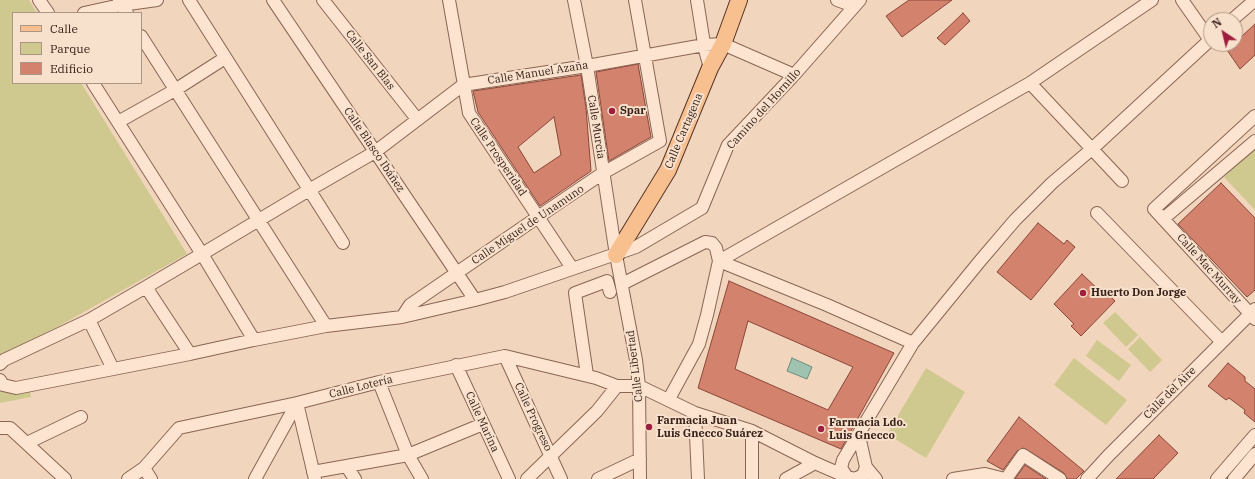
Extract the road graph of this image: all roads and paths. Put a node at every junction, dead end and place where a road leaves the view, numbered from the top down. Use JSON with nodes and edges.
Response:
{"nodes":[{"id":1,"x":40,"y":0,"type":"edge"},
{"id":2,"x":157,"y":0,"type":"edge"},
{"id":3,"x":189,"y":0,"type":"edge"},
{"id":4,"x":273,"y":0,"type":"edge"},
{"id":5,"x":323,"y":0,"type":"edge"},
{"id":6,"x":449,"y":0,"type":"edge"},
{"id":7,"x":574,"y":0,"type":"edge"},
{"id":8,"x":635,"y":0,"type":"edge"},
{"id":9,"x":697,"y":0,"type":"edge"},
{"id":10,"x":739,"y":0,"type":"edge"},
{"id":11,"x":837,"y":0,"type":"edge"},
{"id":12,"x":1152,"y":0,"type":"edge"},
{"id":13,"x":1182,"y":0,"type":"edge"},
{"id":14,"x":1255,"y":0,"type":"edge"},
{"id":15,"x":857,"y":3,"type":"edge"},
{"id":16,"x":122,"y":6,"type":"edge"},
{"id":17,"x":47,"y":12,"type":"edge"},
{"id":18,"x":89,"y":12,"type":"edge"},
{"id":19,"x":1241,"y":12,"type":"edge"},
{"id":20,"x":1203,"y":29,"type":"edge"},
{"id":21,"x":142,"y":38,"type":"edge"},
{"id":22,"x":723,"y":44,"type":"junction"},
{"id":23,"x":704,"y":45,"type":"junction"},
{"id":24,"x":1203,"y":46,"type":"edge"},
{"id":25,"x":644,"y":56,"type":"junction"},
{"id":26,"x":225,"y":58,"type":"junction"},
{"id":27,"x":587,"y":66,"type":"junction"},
{"id":28,"x":710,"y":68,"type":"junction"},
{"id":29,"x":794,"y":75,"type":"junction"},
{"id":30,"x":1030,"y":83,"type":"junction"},
{"id":31,"x":94,"y":84,"type":"edge"},
{"id":32,"x":463,"y":85,"type":"junction"},
{"id":33,"x":175,"y":90,"type":"junction"},
{"id":34,"x":1255,"y":116,"type":"edge"},
{"id":35,"x":417,"y":119,"type":"junction"},
{"id":36,"x":118,"y":122,"type":"junction"},
{"id":37,"x":660,"y":141,"type":"junction"},
{"id":38,"x":1255,"y":141,"type":"edge"},
{"id":39,"x":1093,"y":148,"type":"junction"},
{"id":40,"x":375,"y":152,"type":"junction"},
{"id":41,"x":674,"y":154,"type":"junction"},
{"id":42,"x":603,"y":173,"type":"junction"},
{"id":43,"x":1122,"y":181,"type":"dead end"},
{"id":44,"x":309,"y":190,"type":"junction"},
{"id":45,"x":1097,"y":213,"type":"dead end"},
{"id":46,"x":538,"y":217,"type":"junction"},
{"id":47,"x":1163,"y":219,"type":"junction"},
{"id":48,"x":258,"y":221,"type":"junction"},
{"id":49,"x":343,"y":243,"type":"dead end"},
{"id":50,"x":202,"y":254,"type":"junction"},
{"id":51,"x":616,"y":255,"type":"junction"},
{"id":52,"x":719,"y":261,"type":"junction"},
{"id":53,"x":572,"y":268,"type":"junction"},
{"id":54,"x":457,"y":273,"type":"junction"},
{"id":55,"x":622,"y":284,"type":"junction"},
{"id":56,"x":146,"y":287,"type":"junction"},
{"id":57,"x":610,"y":292,"type":"dead end"},
{"id":58,"x":475,"y":300,"type":"junction"},
{"id":59,"x":1253,"y":314,"type":"edge"},
{"id":60,"x":402,"y":317,"type":"junction"},
{"id":61,"x":89,"y":320,"type":"junction"},
{"id":62,"x":326,"y":326,"type":"junction"},
{"id":63,"x":254,"y":340,"type":"junction"},
{"id":64,"x":1222,"y":342,"type":"junction"},
{"id":65,"x":913,"y":343,"type":"junction"},
{"id":66,"x":190,"y":354,"type":"junction"},
{"id":67,"x":505,"y":356,"type":"junction"},
{"id":68,"x":0,"y":364,"type":"edge"},
{"id":69,"x":456,"y":365,"type":"junction"},
{"id":70,"x":113,"y":369,"type":"junction"},
{"id":71,"x":591,"y":376,"type":"junction"},
{"id":72,"x":0,"y":380,"type":"edge"},
{"id":73,"x":379,"y":382,"type":"junction"},
{"id":74,"x":617,"y":386,"type":"junction"},
{"id":75,"x":639,"y":386,"type":"junction"},
{"id":76,"x":669,"y":399,"type":"junction"},
{"id":77,"x":297,"y":403,"type":"junction"},
{"id":78,"x":695,"y":413,"type":"junction"},
{"id":79,"x":81,"y":417,"type":"dead end"},
{"id":80,"x":483,"y":424,"type":"junction"},
{"id":81,"x":0,"y":428,"type":"edge"},
{"id":82,"x":752,"y":431,"type":"junction"},
{"id":83,"x":1255,"y":435,"type":"edge"},
{"id":84,"x":859,"y":436,"type":"junction"},
{"id":85,"x":27,"y":443,"type":"junction"},
{"id":86,"x":1255,"y":454,"type":"edge"},
{"id":87,"x":408,"y":455,"type":"junction"},
{"id":88,"x":551,"y":456,"type":"junction"},
{"id":89,"x":844,"y":458,"type":"junction"},
{"id":90,"x":640,"y":459,"type":"junction"},
{"id":91,"x":865,"y":463,"type":"junction"},
{"id":92,"x":818,"y":464,"type":"junction"},
{"id":93,"x":348,"y":467,"type":"junction"},
{"id":94,"x":144,"y":468,"type":"junction"},
{"id":95,"x":314,"y":475,"type":"edge"},
{"id":96,"x":853,"y":478,"type":"edge"},
{"id":97,"x":65,"y":479,"type":"edge"},
{"id":98,"x":128,"y":479,"type":"edge"},
{"id":99,"x":151,"y":479,"type":"edge"},
{"id":100,"x":255,"y":479,"type":"edge"},
{"id":101,"x":355,"y":479,"type":"edge"},
{"id":102,"x":422,"y":479,"type":"edge"},
{"id":103,"x":509,"y":479,"type":"edge"},
{"id":104,"x":527,"y":479,"type":"edge"},
{"id":105,"x":561,"y":479,"type":"edge"},
{"id":106,"x":598,"y":479,"type":"edge"},
{"id":107,"x":640,"y":479,"type":"edge"},
{"id":108,"x":698,"y":479,"type":"edge"},
{"id":109,"x":752,"y":479,"type":"edge"},
{"id":110,"x":786,"y":479,"type":"edge"},
{"id":111,"x":876,"y":479,"type":"edge"},
{"id":112,"x":953,"y":479,"type":"edge"},
{"id":113,"x":1005,"y":479,"type":"edge"},
{"id":114,"x":1060,"y":479,"type":"edge"},
{"id":115,"x":1087,"y":479,"type":"edge"},
{"id":116,"x":1217,"y":479,"type":"edge"},
{"id":117,"x":1234,"y":479,"type":"edge"}],
"edges":[{"from":1,"to":17,"type":"street"},
{"from":2,"to":16,"type":"street"},
{"from":3,"to":26,"type":"street"},
{"from":4,"to":40,"type":"street","name":"Calle Blasco Ibáñez"},
{"from":5,"to":35,"type":"street","name":"Calle San Blas"},
{"from":6,"to":32,"type":"street","name":"Calle Prosperidad"},
{"from":7,"to":27,"type":"street","name":"Calle Murcia"},
{"from":8,"to":25,"type":"street"},
{"from":9,"to":23,"type":"street"},
{"from":10,"to":22,"type":"main road","name":"Calle Cartagena"},
{"from":11,"to":15,"type":"street"},
{"from":12,"to":30,"type":"street"},
{"from":13,"to":20,"type":"street"},
{"from":14,"to":19,"type":"street"},
{"from":15,"to":29,"type":"street","name":"Camino del Hornillo"},
{"from":16,"to":18,"type":"street"},
{"from":21,"to":33,"type":"street"},
{"from":22,"to":23,"type":"street","name":"Calle Manuel Azaña"},
{"from":22,"to":28,"type":"main road","name":"Calle Cartagena"},
{"from":22,"to":29,"type":"street"},
{"from":23,"to":25,"type":"street","name":"Calle Manuel Azaña"},
{"from":23,"to":28,"type":"street"},
{"from":24,"to":39,"type":"street"},
{"from":25,"to":27,"type":"street","name":"Calle Manuel Azaña"},
{"from":25,"to":37,"type":"street"},
{"from":26,"to":33,"type":"street"},
{"from":26,"to":44,"type":"street"},
{"from":27,"to":32,"type":"street","name":"Calle Manuel Azaña"},
{"from":27,"to":42,"type":"street","name":"Calle Murcia"},
{"from":28,"to":41,"type":"main road","name":"Calle Cartagena"},
{"from":29,"to":51,"type":"street","name":"Camino del Hornillo"},
{"from":30,"to":39,"type":"street"},
{"from":30,"to":52,"type":"street"},
{"from":31,"to":36,"type":"street"},
{"from":32,"to":35,"type":"street","name":"Calle Manuel Azaña"},
{"from":32,"to":46,"type":"street","name":"Calle Prosperidad"},
{"from":33,"to":36,"type":"street"},
{"from":33,"to":48,"type":"street"},
{"from":34,"to":47,"type":"street"},
{"from":35,"to":40,"type":"street","name":"Calle Manuel Azaña"},
{"from":36,"to":50,"type":"street"},
{"from":37,"to":41,"type":"street"},
{"from":37,"to":42,"type":"street","name":"Calle Miguel de Unamuno"},
{"from":38,"to":47,"type":"street"},
{"from":39,"to":43,"type":"street"},
{"from":39,"to":65,"type":"street"},
{"from":40,"to":44,"type":"street","name":"Calle Manuel Azaña"},
{"from":40,"to":54,"type":"street","name":"Calle Blasco Ibáñez"},
{"from":41,"to":51,"type":"main road","name":"Calle Cartagena"},
{"from":42,"to":46,"type":"street","name":"Calle Miguel de Unamuno"},
{"from":42,"to":51,"type":"street","name":"Calle Murcia"},
{"from":44,"to":48,"type":"street","name":"Calle Manuel Azaña"},
{"from":44,"to":49,"type":"street"},
{"from":45,"to":64,"type":"street"},
{"from":46,"to":53,"type":"street","name":"Calle Prosperidad"},
{"from":46,"to":54,"type":"street","name":"Calle Miguel de Unamuno"},
{"from":47,"to":59,"type":"street","name":"Calle Mac Murray"},
{"from":48,"to":50,"type":"street","name":"Calle Manuel Azaña"},
{"from":48,"to":62,"type":"street"},
{"from":50,"to":56,"type":"street","name":"Calle Manuel Azaña"},
{"from":50,"to":63,"type":"street"},
{"from":51,"to":53,"type":"street","name":"Camino del Hornillo"},
{"from":51,"to":55,"type":"street","name":"Calle Libertad"},
{"from":52,"to":55,"type":"street"},
{"from":52,"to":65,"type":"street"},
{"from":52,"to":76,"type":"street"},
{"from":53,"to":58,"type":"street","name":"Camino del Hornillo"},
{"from":54,"to":58,"type":"street","name":"Calle Blasco Ibáñez"},
{"from":54,"to":60,"type":"street","name":"Calle Miguel de Unamuno"},
{"from":55,"to":75,"type":"street","name":"Calle Libertad"},
{"from":56,"to":61,"type":"street","name":"Calle Manuel Azaña"},
{"from":56,"to":66,"type":"street"},
{"from":57,"to":71,"type":"street"},
{"from":58,"to":60,"type":"street","name":"Camino del Hornillo"},
{"from":59,"to":64,"type":"street","name":"Calle del Aire"},
{"from":60,"to":62,"type":"street","name":"Camino del Hornillo"},
{"from":61,"to":68,"type":"street","name":"Calle Manuel Azaña"},
{"from":61,"to":70,"type":"street"},
{"from":62,"to":63,"type":"street","name":"Camino del Hornillo"},
{"from":63,"to":66,"type":"street","name":"Camino del Hornillo"},
{"from":64,"to":115,"type":"street","name":"Calle del Aire"},
{"from":65,"to":84,"type":"street"},
{"from":66,"to":70,"type":"street","name":"Camino del Hornillo"},
{"from":67,"to":69,"type":"street","name":"Calle Lotería"},
{"from":67,"to":71,"type":"street","name":"Calle Lotería"},
{"from":67,"to":88,"type":"street","name":"Calle Progreso"},
{"from":69,"to":73,"type":"street","name":"Calle Lotería"},
{"from":69,"to":80,"type":"street","name":"Calle Marina"},
{"from":70,"to":72,"type":"street","name":"Camino del Hornillo"},
{"from":71,"to":74,"type":"street","name":"Calle Lotería"},
{"from":73,"to":77,"type":"street","name":"Calle Lotería"},
{"from":73,"to":87,"type":"street"},
{"from":74,"to":75,"type":"street"},
{"from":74,"to":88,"type":"street"},
{"from":75,"to":76,"type":"street"},
{"from":75,"to":90,"type":"street","name":"Calle Libertad"},
{"from":76,"to":78,"type":"street"},
{"from":77,"to":94,"type":"street","name":"Calle Lotería"},
{"from":77,"to":95,"type":"street"},
{"from":77,"to":100,"type":"street"},
{"from":78,"to":82,"type":"street"},
{"from":78,"to":108,"type":"street"},
{"from":79,"to":85,"type":"street"},
{"from":80,"to":87,"type":"street"},
{"from":80,"to":103,"type":"street","name":"Calle Marina"},
{"from":81,"to":85,"type":"street"},
{"from":82,"to":92,"type":"street"},
{"from":82,"to":109,"type":"street"},
{"from":83,"to":116,"type":"street"},
{"from":84,"to":89,"type":"street"},
{"from":84,"to":91,"type":"street"},
{"from":85,"to":97,"type":"street"},
{"from":86,"to":117,"type":"street"},
{"from":87,"to":93,"type":"street"},
{"from":87,"to":102,"type":"street"},
{"from":88,"to":104,"type":"street"},
{"from":88,"to":105,"type":"street","name":"Calle Progreso"},
{"from":89,"to":91,"type":"street"},
{"from":89,"to":92,"type":"street"},
{"from":89,"to":96,"type":"street"},
{"from":90,"to":106,"type":"street"},
{"from":90,"to":107,"type":"street","name":"Calle Libertad"},
{"from":91,"to":96,"type":"street"},
{"from":91,"to":111,"type":"street"},
{"from":92,"to":96,"type":"street"},
{"from":92,"to":110,"type":"street"},
{"from":93,"to":95,"type":"street"},
{"from":93,"to":101,"type":"street"},
{"from":94,"to":98,"type":"street","name":"Calle Lotería"},
{"from":94,"to":99,"type":"street"},
{"from":112,"to":113,"type":"street"},
{"from":113,"to":114,"type":"street"}]}
